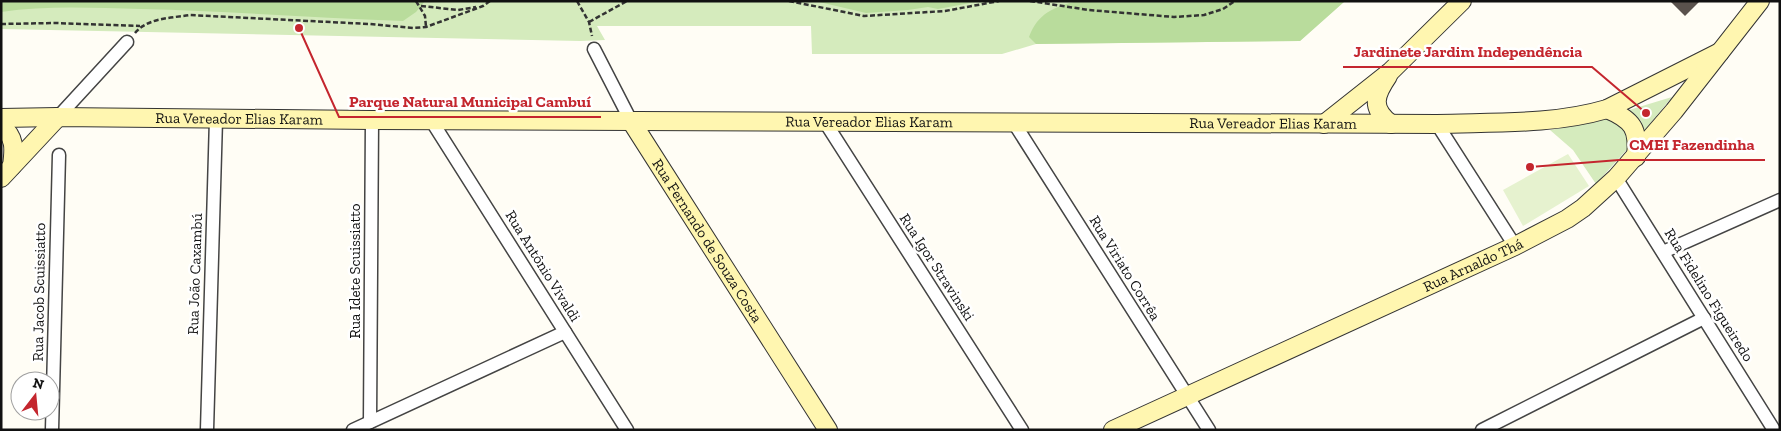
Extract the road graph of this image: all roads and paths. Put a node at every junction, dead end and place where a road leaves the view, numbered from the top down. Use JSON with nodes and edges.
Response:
{"nodes":[{"id":1,"x":416,"y":1,"type":"edge"},
{"id":2,"x":490,"y":1,"type":"edge"},
{"id":3,"x":576,"y":1,"type":"edge"},
{"id":4,"x":627,"y":1,"type":"edge"},
{"id":5,"x":789,"y":1,"type":"edge"},
{"id":6,"x":1000,"y":1,"type":"edge"},
{"id":7,"x":1030,"y":1,"type":"edge"},
{"id":8,"x":1235,"y":1,"type":"edge"},
{"id":9,"x":1462,"y":1,"type":"edge"},
{"id":10,"x":1760,"y":1,"type":"edge"},
{"id":11,"x":420,"y":6,"type":"junction"},
{"id":12,"x":483,"y":6,"type":"junction"},
{"id":13,"x":589,"y":22,"type":"junction"},
{"id":14,"x":1,"y":24,"type":"edge"},
{"id":15,"x":140,"y":26,"type":"junction"},
{"id":16,"x":426,"y":27,"type":"junction"},
{"id":17,"x":128,"y":42,"type":"joint"},
{"id":18,"x":594,"y":49,"type":"joint"},
{"id":19,"x":1720,"y":52,"type":"junction"},
{"id":20,"x":1391,"y":71,"type":"junction"},
{"id":21,"x":1607,"y":109,"type":"junction"},
{"id":22,"x":58,"y":117,"type":"junction"},
{"id":23,"x":1,"y":118,"type":"edge"},
{"id":24,"x":216,"y":119,"type":"junction"},
{"id":25,"x":372,"y":120,"type":"junction"},
{"id":26,"x":431,"y":120,"type":"junction"},
{"id":27,"x":631,"y":121,"type":"junction"},
{"id":28,"x":825,"y":122,"type":"junction"},
{"id":29,"x":1014,"y":123,"type":"junction"},
{"id":30,"x":1324,"y":124,"type":"junction"},
{"id":31,"x":1391,"y":124,"type":"junction"},
{"id":32,"x":1438,"y":124,"type":"junction"},
{"id":33,"x":1,"y":126,"type":"edge"},
{"id":34,"x":59,"y":155,"type":"dead end"},
{"id":35,"x":1636,"y":157,"type":"junction"},
{"id":36,"x":6,"y":172,"type":"edge"},
{"id":37,"x":1616,"y":178,"type":"junction"},
{"id":38,"x":1780,"y":200,"type":"edge"},
{"id":39,"x":1516,"y":246,"type":"junction"},
{"id":40,"x":1663,"y":252,"type":"junction"},
{"id":41,"x":1704,"y":318,"type":"junction"},
{"id":42,"x":565,"y":332,"type":"junction"},
{"id":43,"x":1188,"y":396,"type":"junction"},
{"id":44,"x":370,"y":422,"type":"junction"},
{"id":45,"x":52,"y":430,"type":"edge"},
{"id":46,"x":207,"y":430,"type":"edge"},
{"id":47,"x":353,"y":430,"type":"edge"},
{"id":48,"x":627,"y":430,"type":"edge"},
{"id":49,"x":828,"y":430,"type":"edge"},
{"id":50,"x":1022,"y":430,"type":"edge"},
{"id":51,"x":1113,"y":430,"type":"edge"},
{"id":52,"x":1209,"y":430,"type":"edge"},
{"id":53,"x":1482,"y":430,"type":"edge"},
{"id":54,"x":1774,"y":430,"type":"edge"}],
"edges":[{"from":1,"to":11,"type":"path"},
{"from":2,"to":12,"type":"path"},
{"from":3,"to":13,"type":"path"},
{"from":4,"to":13,"type":"path"},
{"from":5,"to":6,"type":"path"},
{"from":7,"to":8,"type":"path"},
{"from":9,"to":20,"type":"main road"},
{"from":10,"to":19,"type":"main road","name":"Rua Arnaldo Thá"},
{"from":11,"to":12,"type":"path"},
{"from":11,"to":16,"type":"path"},
{"from":12,"to":16,"type":"path"},
{"from":13,"to":18,"type":"path"},
{"from":14,"to":15,"type":"path"},
{"from":15,"to":16,"type":"path"},
{"from":15,"to":17,"type":"path"},
{"from":17,"to":22,"type":"street"},
{"from":18,"to":27,"type":"street","name":"Rua Fernando de Souza Costa"},
{"from":19,"to":21,"type":"main road","name":"Rua Vereador Elias Karam"},
{"from":19,"to":35,"type":"main road","name":"Rua Arnaldo Thá"},
{"from":20,"to":30,"type":"main road"},
{"from":20,"to":31,"type":"main road"},
{"from":21,"to":32,"type":"main road","name":"Rua Vereador Elias Karam"},
{"from":21,"to":35,"type":"main road"},
{"from":22,"to":23,"type":"main road","name":"Rua Vereador Elias Karam"},
{"from":22,"to":24,"type":"main road","name":"Rua Vereador Elias Karam"},
{"from":22,"to":36,"type":"main road"},
{"from":24,"to":25,"type":"main road","name":"Rua Vereador Elias Karam"},
{"from":24,"to":46,"type":"street","name":"Rua João Caxambú"},
{"from":25,"to":26,"type":"main road","name":"Rua Vereador Elias Karam"},
{"from":25,"to":44,"type":"street","name":"Rua Idete Scuissiatto"},
{"from":26,"to":27,"type":"main road","name":"Rua Vereador Elias Karam"},
{"from":26,"to":42,"type":"street","name":"Rua Antônio Vivaldi"},
{"from":27,"to":28,"type":"main road","name":"Rua Vereador Elias Karam"},
{"from":27,"to":49,"type":"main road","name":"Rua Fernando de Souza Costa"},
{"from":28,"to":29,"type":"main road","name":"Rua Vereador Elias Karam"},
{"from":28,"to":50,"type":"street","name":"Rua Igor Stravinski"},
{"from":29,"to":30,"type":"main road","name":"Rua Vereador Elias Karam"},
{"from":29,"to":43,"type":"street","name":"Rua Viriato Corrêa"},
{"from":30,"to":31,"type":"main road","name":"Rua Vereador Elias Karam"},
{"from":31,"to":32,"type":"main road","name":"Rua Vereador Elias Karam"},
{"from":32,"to":39,"type":"street"},
{"from":33,"to":36,"type":"main road"},
{"from":34,"to":45,"type":"street","name":"Rua Jacob Scuissiatto"},
{"from":35,"to":37,"type":"main road","name":"Rua Arnaldo Thá"},
{"from":37,"to":39,"type":"main road","name":"Rua Arnaldo Thá"},
{"from":37,"to":40,"type":"street","name":"Rua Fidelino Figueiredo"},
{"from":38,"to":40,"type":"street"},
{"from":39,"to":43,"type":"main road","name":"Rua Arnaldo Thá"},
{"from":40,"to":41,"type":"street","name":"Rua Fidelino Figueiredo"},
{"from":41,"to":53,"type":"street"},
{"from":41,"to":54,"type":"street","name":"Rua Fidelino Figueiredo"},
{"from":42,"to":44,"type":"street"},
{"from":42,"to":48,"type":"street","name":"Rua Antônio Vivaldi"},
{"from":43,"to":51,"type":"main road","name":"Rua Arnaldo Thá"},
{"from":43,"to":52,"type":"street","name":"Rua Viriato Corrêa"},
{"from":44,"to":47,"type":"street"}]}
